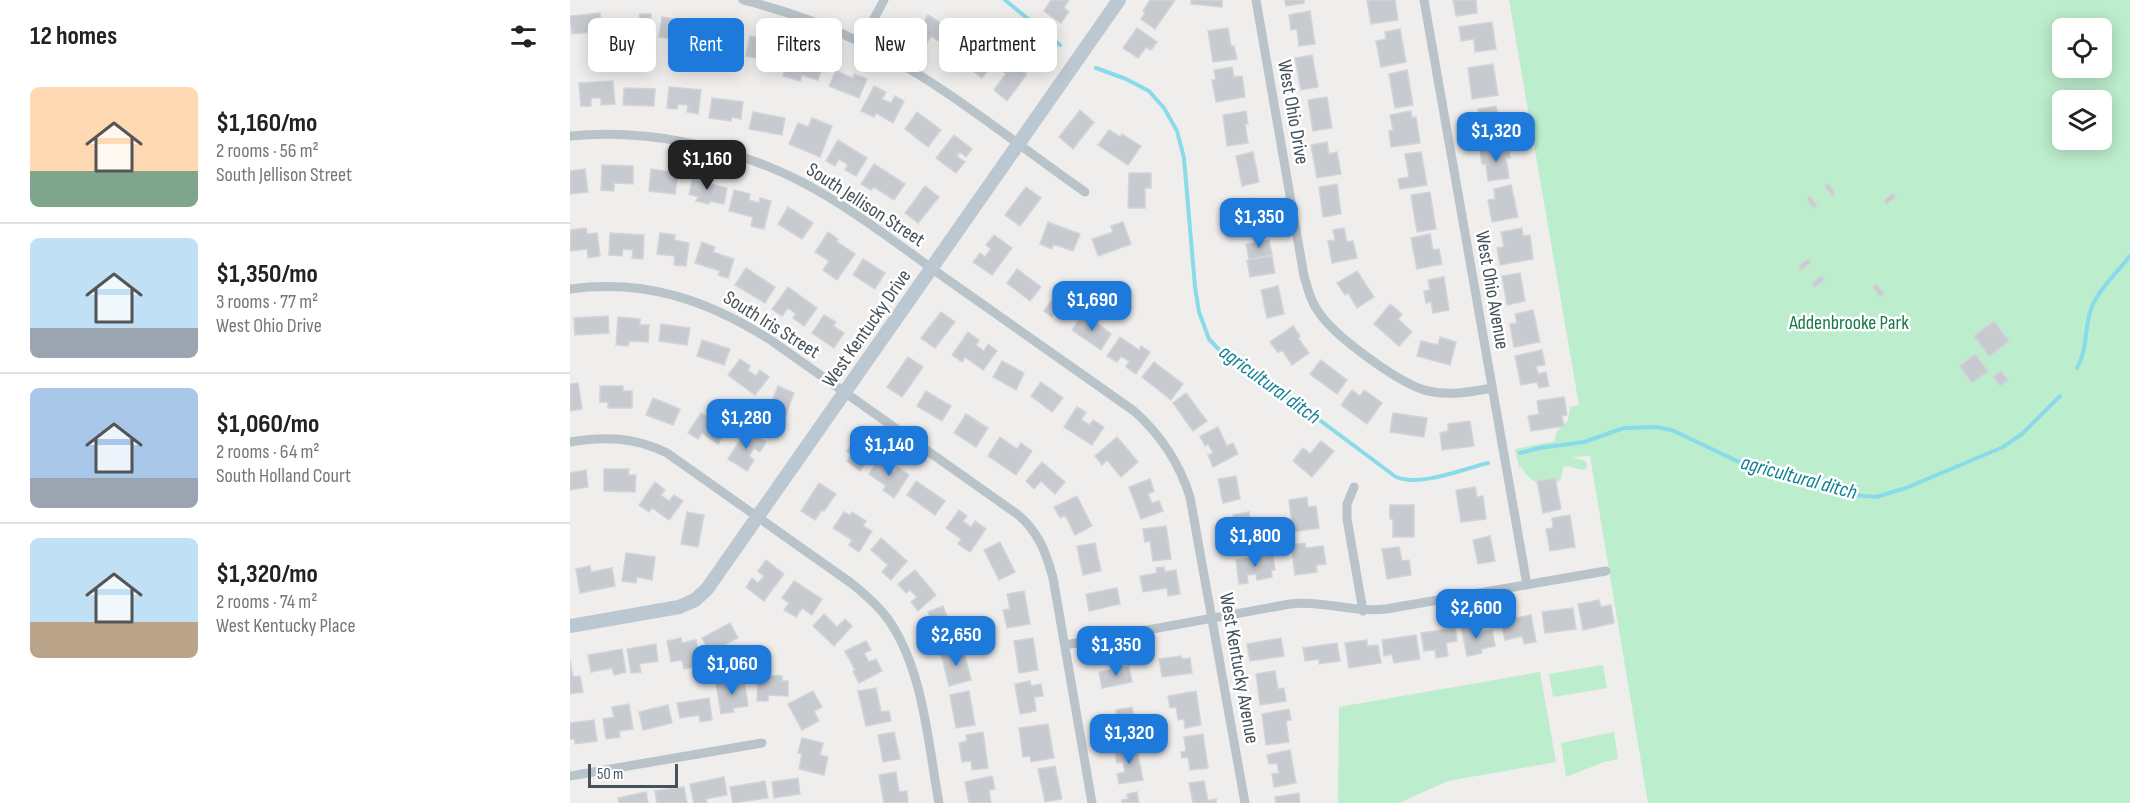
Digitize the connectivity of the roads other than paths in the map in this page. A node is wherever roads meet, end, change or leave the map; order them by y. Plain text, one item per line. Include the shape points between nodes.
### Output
1 (743, 0) edge
2 (884, 0) edge
3 (1119, 0) edge
4 (1257, 0) edge
5 (1424, 0) edge
6 (874, 18) edge
7 (854, 40) edge
8 (912, 72) edge
9 (570, 136) edge
10 (1017, 145) junction
11 (1085, 192) dead end
12 (932, 268) junction
13 (570, 289) edge
14 (1492, 388) junction
15 (844, 392) junction
16 (570, 442) edge
17 (1354, 487) dead end
18 (757, 517) junction
19 (1606, 571) dead end
20 (1527, 585) junction
21 (1363, 611) junction
22 (1213, 619) junction
23 (570, 626) edge
24 (1065, 645) junction
25 (762, 743) dead end
26 (570, 776) edge
27 (939, 803) edge
28 (1092, 803) edge
29 (1245, 803) edge

1 - 7 street via 813,21
2 - 6 street
3 - 10 street, West Kentucky Drive
4 - 14 street, West Ohio Drive via 1304,276 1319,314 1388,372 1414,387 1453,394
5 - 14 street, West Ohio Avenue
8 - 10 street
9 - 12 street, South Jellison Street via 638,136 742,157 815,189
10 - 11 street
10 - 12 street, West Kentucky Drive
12 - 15 street, West Kentucky Drive
12 - 22 street, West Kentucky Avenue via 1134,411 1159,435 1179,467 1191,497
13 - 15 street, South Iris Street via 635,287 677,295 715,309 772,341
14 - 20 street, West Ohio Avenue
15 - 18 street, West Kentucky Drive
15 - 24 street, South Iris Street via 1029,524 1049,561
16 - 18 street via 614,438 647,444 679,461
17 - 21 street via 1347,504 1347,519
18 - 23 street, West Kentucky Drive via 707,589 692,602
18 - 27 street via 863,592 895,629 916,678
19 - 20 street
20 - 21 street
21 - 22 street via 1307,602
22 - 24 street
22 - 29 street, West Kentucky Avenue
24 - 28 street, South Iris Street
25 - 26 street

